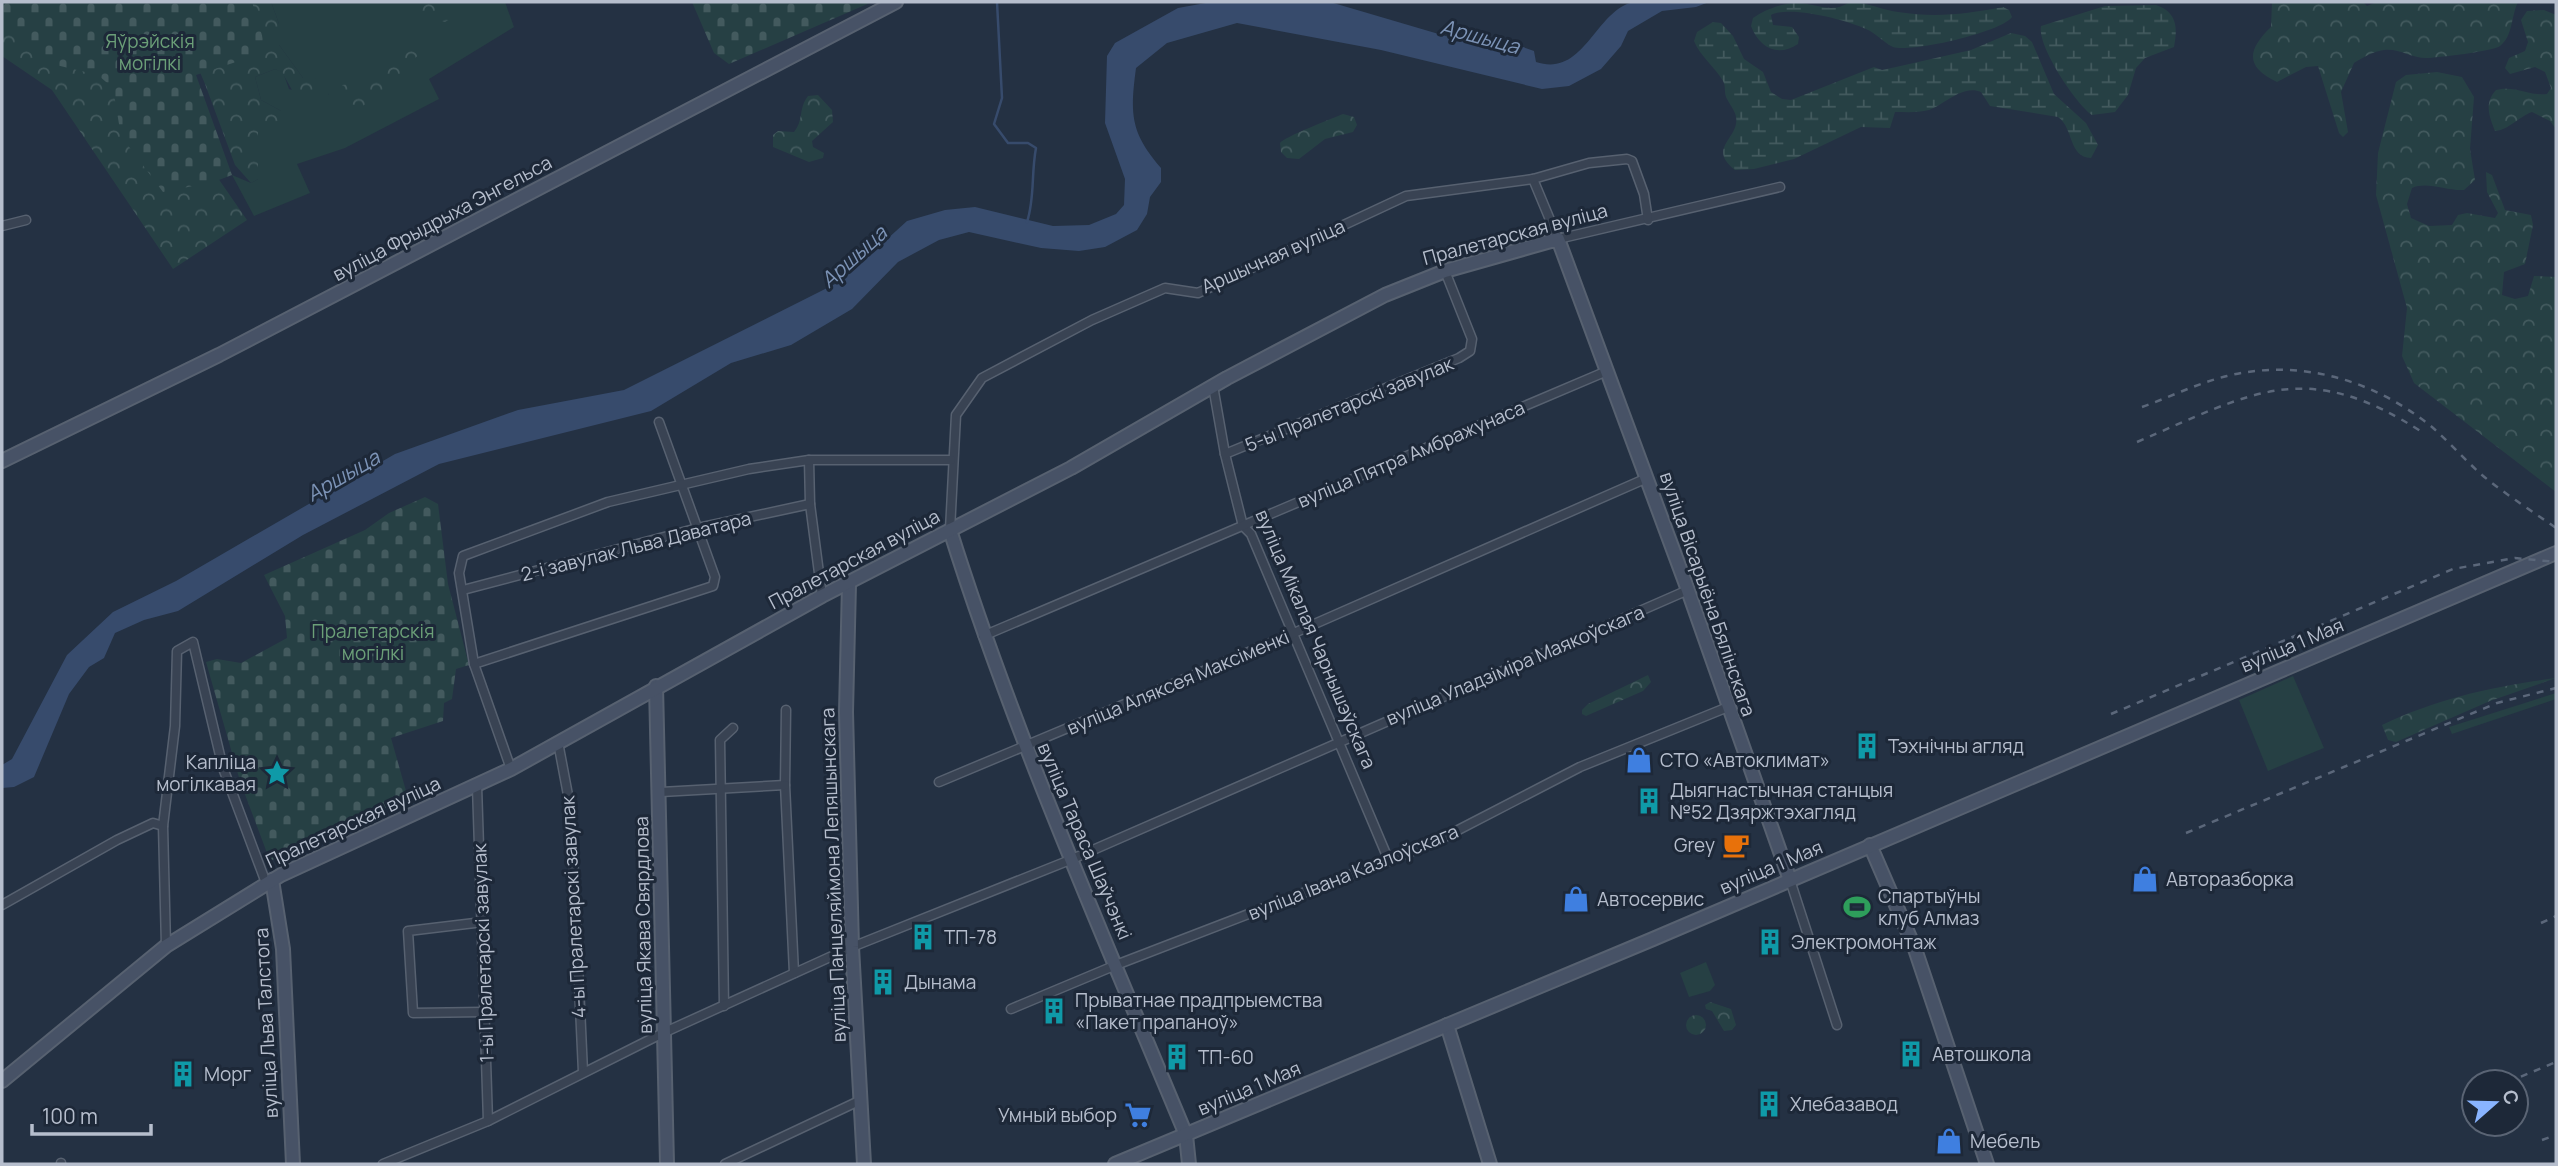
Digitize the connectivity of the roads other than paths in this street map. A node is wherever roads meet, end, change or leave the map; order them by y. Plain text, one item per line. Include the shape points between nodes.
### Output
1 (896, 2) edge
2 (1532, 179) junction
3 (1780, 187) dead end
4 (26, 220) dead end
5 (1648, 220) junction
6 (2, 226) edge
7 (1558, 239) junction
8 (1445, 271) junction
9 (1607, 371) junction
10 (1213, 386) junction
11 (659, 422) dead end
12 (1225, 454) junction
13 (808, 460) junction
14 (951, 460) junction
15 (2, 461) edge
16 (1647, 478) junction
17 (682, 484) junction
18 (810, 504) junction
19 (1243, 526) junction
20 (698, 528) junction
21 (950, 530) junction
22 (2556, 553) edge
23 (849, 584) junction
24 (463, 590) junction
25 (1688, 590) junction
26 (822, 596) junction
27 (1294, 633) junction
28 (983, 636) junction
29 (474, 664) junction
30 (656, 686) junction
31 (1728, 707) junction
32 (786, 709) dead end
33 (733, 728) dead end
34 (1340, 740) junction
35 (558, 741) junction
36 (1024, 748) junction
37 (511, 769) junction
38 (939, 782) dead end
39 (785, 785) junction
40 (477, 786) junction
41 (720, 788) junction
42 (661, 792) junction
43 (163, 826) junction
44 (1870, 845) junction
45 (1070, 860) junction
46 (1389, 861) junction
47 (1790, 880) junction
48 (269, 881) junction
49 (2, 905) edge
50 (483, 922) junction
51 (166, 946) junction
52 (852, 947) junction
53 (1116, 965) junction
54 (794, 973) junction
55 (724, 1006) junction
56 (1011, 1009) dead end
57 (483, 1012) junction
58 (1447, 1025) junction
59 (1837, 1025) dead end
60 (663, 1033) junction
61 (583, 1072) junction
62 (2, 1078) edge
63 (861, 1100) junction
64 (488, 1121) junction
65 (1186, 1135) junction
66 (293, 1164) edge
67 (383, 1164) edge
68 (667, 1164) edge
69 (725, 1164) edge
70 (864, 1164) edge
71 (1115, 1164) edge
72 (1189, 1164) edge
73 (1490, 1164) edge
74 (1987, 1164) edge

1 - 15 street, вуліца Фрыдрыха Энгельса via 230,350
2 - 5 street, Аршычная вуліца via 1589,163 1632,160
2 - 7 street, вуліца Вісарыёна Бялінскага
2 - 14 street, Аршычная вуліца via 1406,196 1198,293 1165,288 1092,320 982,378 956,415
3 - 5 street, Пралетарская вуліца
4 - 6 street
5 - 7 street, Пралетарская вуліца
7 - 8 street, Пралетарская вуліца
7 - 9 street, вуліца Вісарыёна Бялінскага
8 - 10 street, Пралетарская вуліца via 1385,295
8 - 12 street, 5-ы Пралетарскі завулак via 1472,340 1470,351
9 - 16 street, вуліца Вісарыёна Бялінскага
9 - 19 street, вуліца Пятра Амбражунаса
10 - 12 street, вуліца Мікалая Чарнышэўскага
10 - 21 street, Пралетарская вуліца via 1071,468
11 - 17 street
12 - 19 street, вуліца Мікалая Чарнышэўскага
13 - 14 street
13 - 17 street
13 - 18 street
14 - 21 street, Аршычная вуліца
16 - 25 street, вуліца Вісарыёна Бялінскага
16 - 27 street, вуліца Аляксея Максіменкі
17 - 20 street
17 - 24 street via 608,502 463,556 459,573
18 - 20 street, 2-і завулак Льва Даватара
18 - 26 street
19 - 27 street, вуліца Мікалая Чарнышэўскага via 1251,534
19 - 28 street, вуліца Пятра Амбражунаса
20 - 24 street, 2-і завулак Льва Даватара
20 - 29 street via 715,577 713,586
21 - 23 street, Пралетарская вуліца
21 - 28 street, вуліца Тараса Шаўчэнкі
22 - 44 street, вуліца 1 Мая
23 - 26 street, Пралетарская вуліца
23 - 52 street, вуліца Панцеляймона Лепяшынскага via 846,712
24 - 29 street
25 - 31 street, вуліца Вісарыёна Бялінскага
25 - 34 street, вуліца Уладзіміра Маякоўскага
26 - 30 street, Пралетарская вуліца
27 - 34 street, вуліца Мікалая Чарнышэўскага
27 - 36 street, вуліца Аляксея Максіменкі
28 - 36 street, вуліца Тараса Шаўчэнкі
29 - 37 street
30 - 35 street, Пралетарская вуліца
30 - 42 street, вуліца Якава Свярдлова
31 - 46 street, вуліца Івана Казлоўскага via 1580,767
31 - 47 street, вуліца Вісарыёна Бялінскага
32 - 39 street
33 - 41 street via 720,740
34 - 45 street, вуліца Уладзіміра Маякоўскага
34 - 46 street, вуліца Мікалая Чарнышэўскага
35 - 37 street, Пралетарская вуліца
35 - 61 street, 4-ы Пралетарскі завулак via 571,811
36 - 38 street, вуліца Аляксея Максіменкі
36 - 45 street, вуліца Тараса Шаўчэнкі
37 - 40 street, Пралетарская вуліца
39 - 41 street
39 - 54 street
40 - 48 street, Пралетарская вуліца
40 - 50 street, 1-ы Пралетарскі завулак
41 - 42 street
41 - 55 street
42 - 60 street, вуліца Якава Свярдлова
43 - 48 street, вуліца Льва Талстога via 176,726 177,651 192,642 223,768
43 - 49 street via 153,824 117,840
43 - 51 street
44 - 47 street, вуліца 1 Мая
44 - 74 street via 1915,949
45 - 52 street, вуліца Уладзіміра Маякоўскага
45 - 53 street, вуліца Тараса Шаўчэнкі
46 - 53 street, вуліца Івана Казлоўскага
47 - 58 street, вуліца 1 Мая
47 - 59 street, вуліца Вісарыёна Бялінскага
48 - 51 street, Пралетарская вуліца
48 - 66 street, вуліца Льва Талстога via 279,906 283,949
50 - 57 street, 1-ы Пралетарскі завулак
50 - 57 street via 408,931 413,1013
51 - 62 street, Пралетарская вуліца
52 - 54 street, вуліца Уладзіміра Маякоўскага
52 - 63 street, вуліца Панцеляймона Лепяшынскага
53 - 56 street, вуліца Івана Казлоўскага
53 - 65 street, вуліца Тараса Шаўчэнкі
54 - 55 street, вуліца Уладзіміра Маякоўскага
55 - 60 street, вуліца Уладзіміра Маякоўскага
57 - 64 street, 1-ы Пралетарскі завулак
58 - 65 street, вуліца 1 Мая
58 - 73 street
60 - 61 street, вуліца Уладзіміра Маякоўскага
60 - 68 street, вуліца Якава Свярдлова
61 - 64 street, вуліца Уладзіміра Маякоўскага
63 - 69 street
63 - 70 street, вуліца Панцеляймона Лепяшынскага
64 - 67 street, вуліца Уладзіміра Маякоўскага
65 - 71 street, вуліца 1 Мая
65 - 72 street, вуліца Тараса Шаўчэнкі

